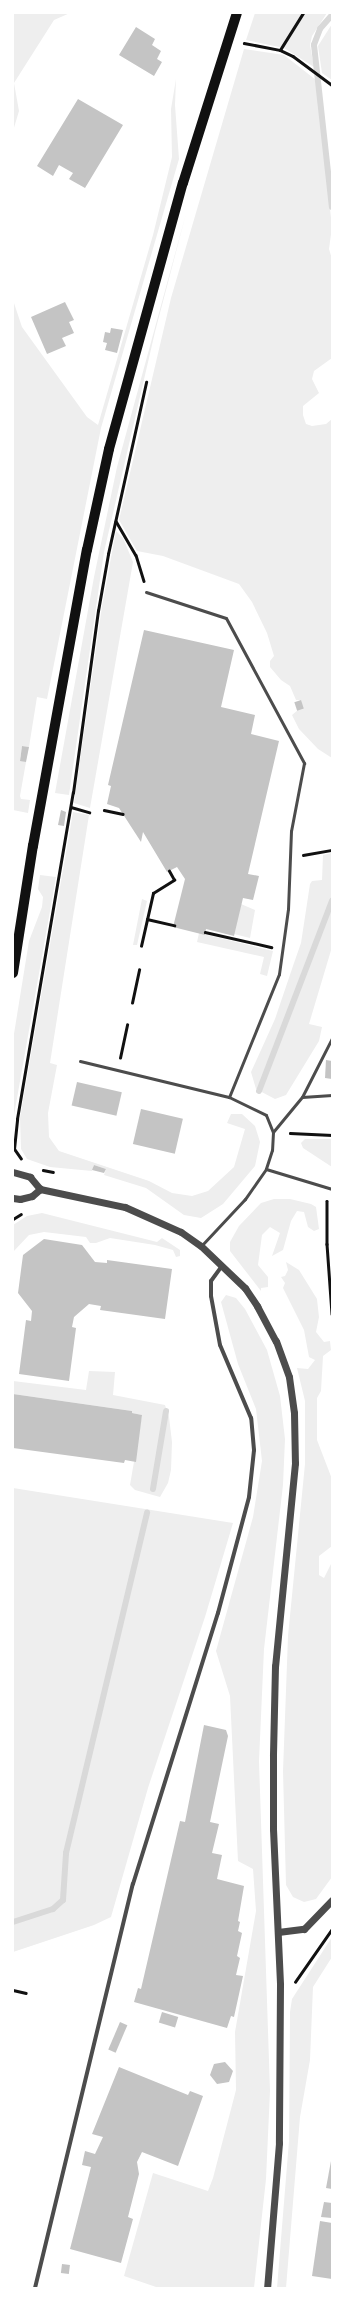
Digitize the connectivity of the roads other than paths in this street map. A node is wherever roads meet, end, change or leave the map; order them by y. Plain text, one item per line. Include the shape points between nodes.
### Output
1 (237, 13) edge
2 (146, 592) road end
3 (13, 973) edge
4 (332, 1038) edge
5 (80, 1062) dead end
6 (332, 1095) edge
7 (229, 1097) junction
8 (302, 1097) junction
9 (273, 1132) junction
10 (266, 1169) junction
11 (13, 1172) edge
12 (330, 1188) edge
13 (40, 1189) junction
14 (13, 1198) edge
15 (201, 1246) junction
16 (222, 1266) junction
17 (332, 1900) edge
18 (278, 1932) junction
19 (35, 2288) edge
20 (267, 2288) edge

1 - 3 main road via 183,183 109,449 87,550 33,846
2 - 7 lane via 226,618 304,763 291,831 288,909 279,974
4 - 8 lane
5 - 7 lane
6 - 8 lane
7 - 9 lane via 262,1112
8 - 9 lane
9 - 10 lane via 272,1150
10 - 12 lane
10 - 15 lane via 245,1199
11 - 13 street via 30,1177
13 - 14 street via 32,1196
13 - 15 street via 125,1207 181,1232
15 - 16 street
16 - 18 street via 245,1288 266,1320 284,1361 294,1413 295,1463 275,1666 273,1829
16 - 19 street via 211,1281 211,1296 220,1345 251,1418 254,1462 249,1497 218,1614 133,1884
17 - 18 street via 304,1929
18 - 20 street via 279,2143

